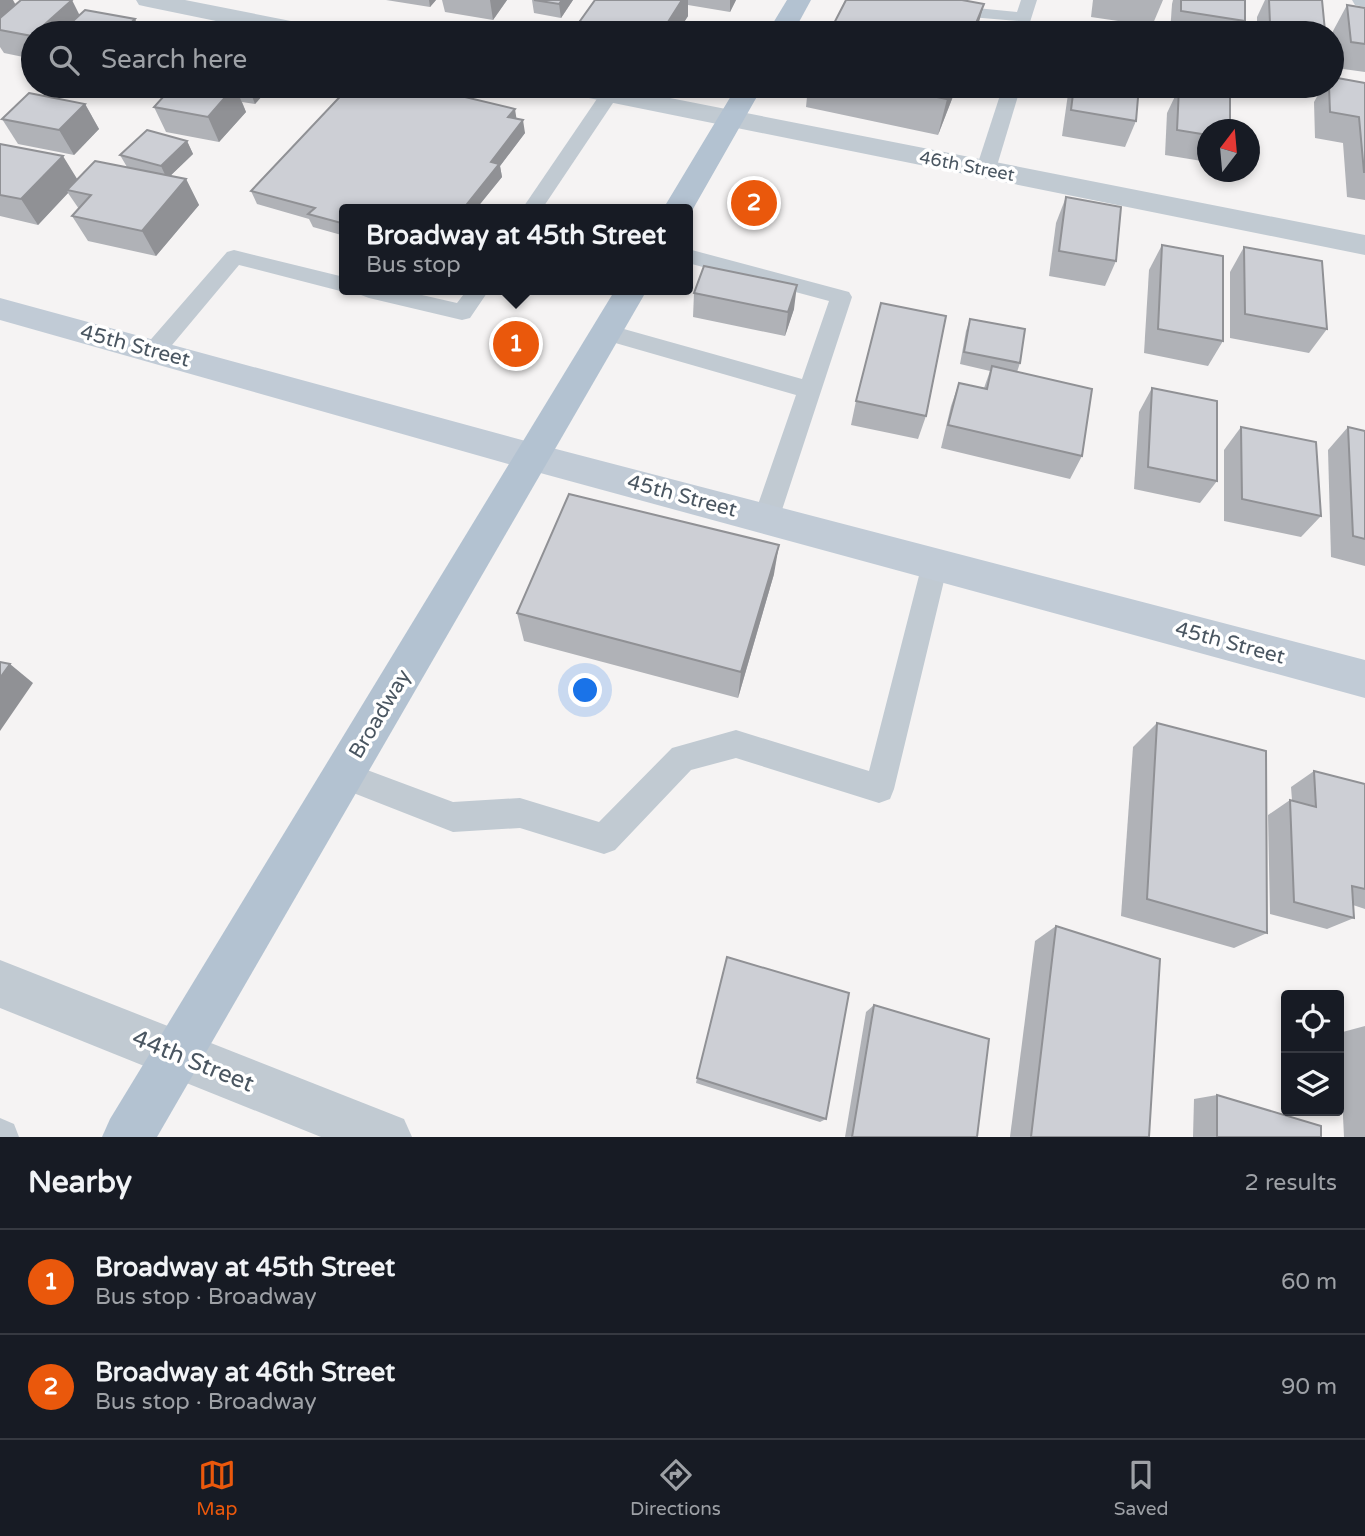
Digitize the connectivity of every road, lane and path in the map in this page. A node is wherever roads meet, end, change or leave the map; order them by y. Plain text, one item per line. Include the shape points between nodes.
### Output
1 (148, 0) edge
2 (799, 0) edge
3 (1029, 0) edge
4 (963, 5) edge
5 (930, 11) edge
6 (252, 21) edge
7 (787, 21) edge
8 (607, 98) edge
9 (629, 98) edge
10 (743, 98) edge
11 (1008, 98) edge
12 (730, 119) junction
13 (986, 169) junction
14 (535, 204) edge
15 (681, 204) edge
16 (1365, 245) edge
17 (693, 257) edge
18 (339, 283) edge
19 (390, 295) edge
20 (475, 295) edge
21 (628, 295) edge
22 (0, 309) edge
23 (607, 332) junction
24 (155, 351) junction
25 (810, 390) junction
26 (533, 457) junction
27 (766, 519) junction
28 (935, 564) junction
29 (1365, 679) edge
30 (343, 775) junction
31 (520, 813) joint
32 (0, 984) edge
33 (176, 1055) junction
34 (128, 1137) edge
35 (386, 1137) edge

1 - 6 street
2 - 7 main road
3 - 4 lane via 1024,18
4 - 5 lane
8 - 14 lane
9 - 12 street, 46th Street
10 - 12 main road
11 - 13 lane
12 - 13 street, 46th Street
12 - 15 main road
13 - 16 street, 46th Street
17 - 25 lane via 841,298
18 - 24 lane via 234,257
19 - 20 lane via 463,312
21 - 23 main road, Broadway
22 - 24 street, 45th Street
23 - 25 lane
23 - 26 main road, Broadway
24 - 26 street, 45th Street
25 - 27 lane
26 - 27 street, 45th Street
26 - 30 main road, Broadway
27 - 28 street, 45th Street
28 - 29 street, 45th Street
28 - 31 lane via 879,789 736,744 682,758 604,839
30 - 31 lane via 453,817
30 - 33 main road, Broadway
32 - 33 street, 44th Street
33 - 34 main road, Broadway
33 - 35 street, 44th Street

